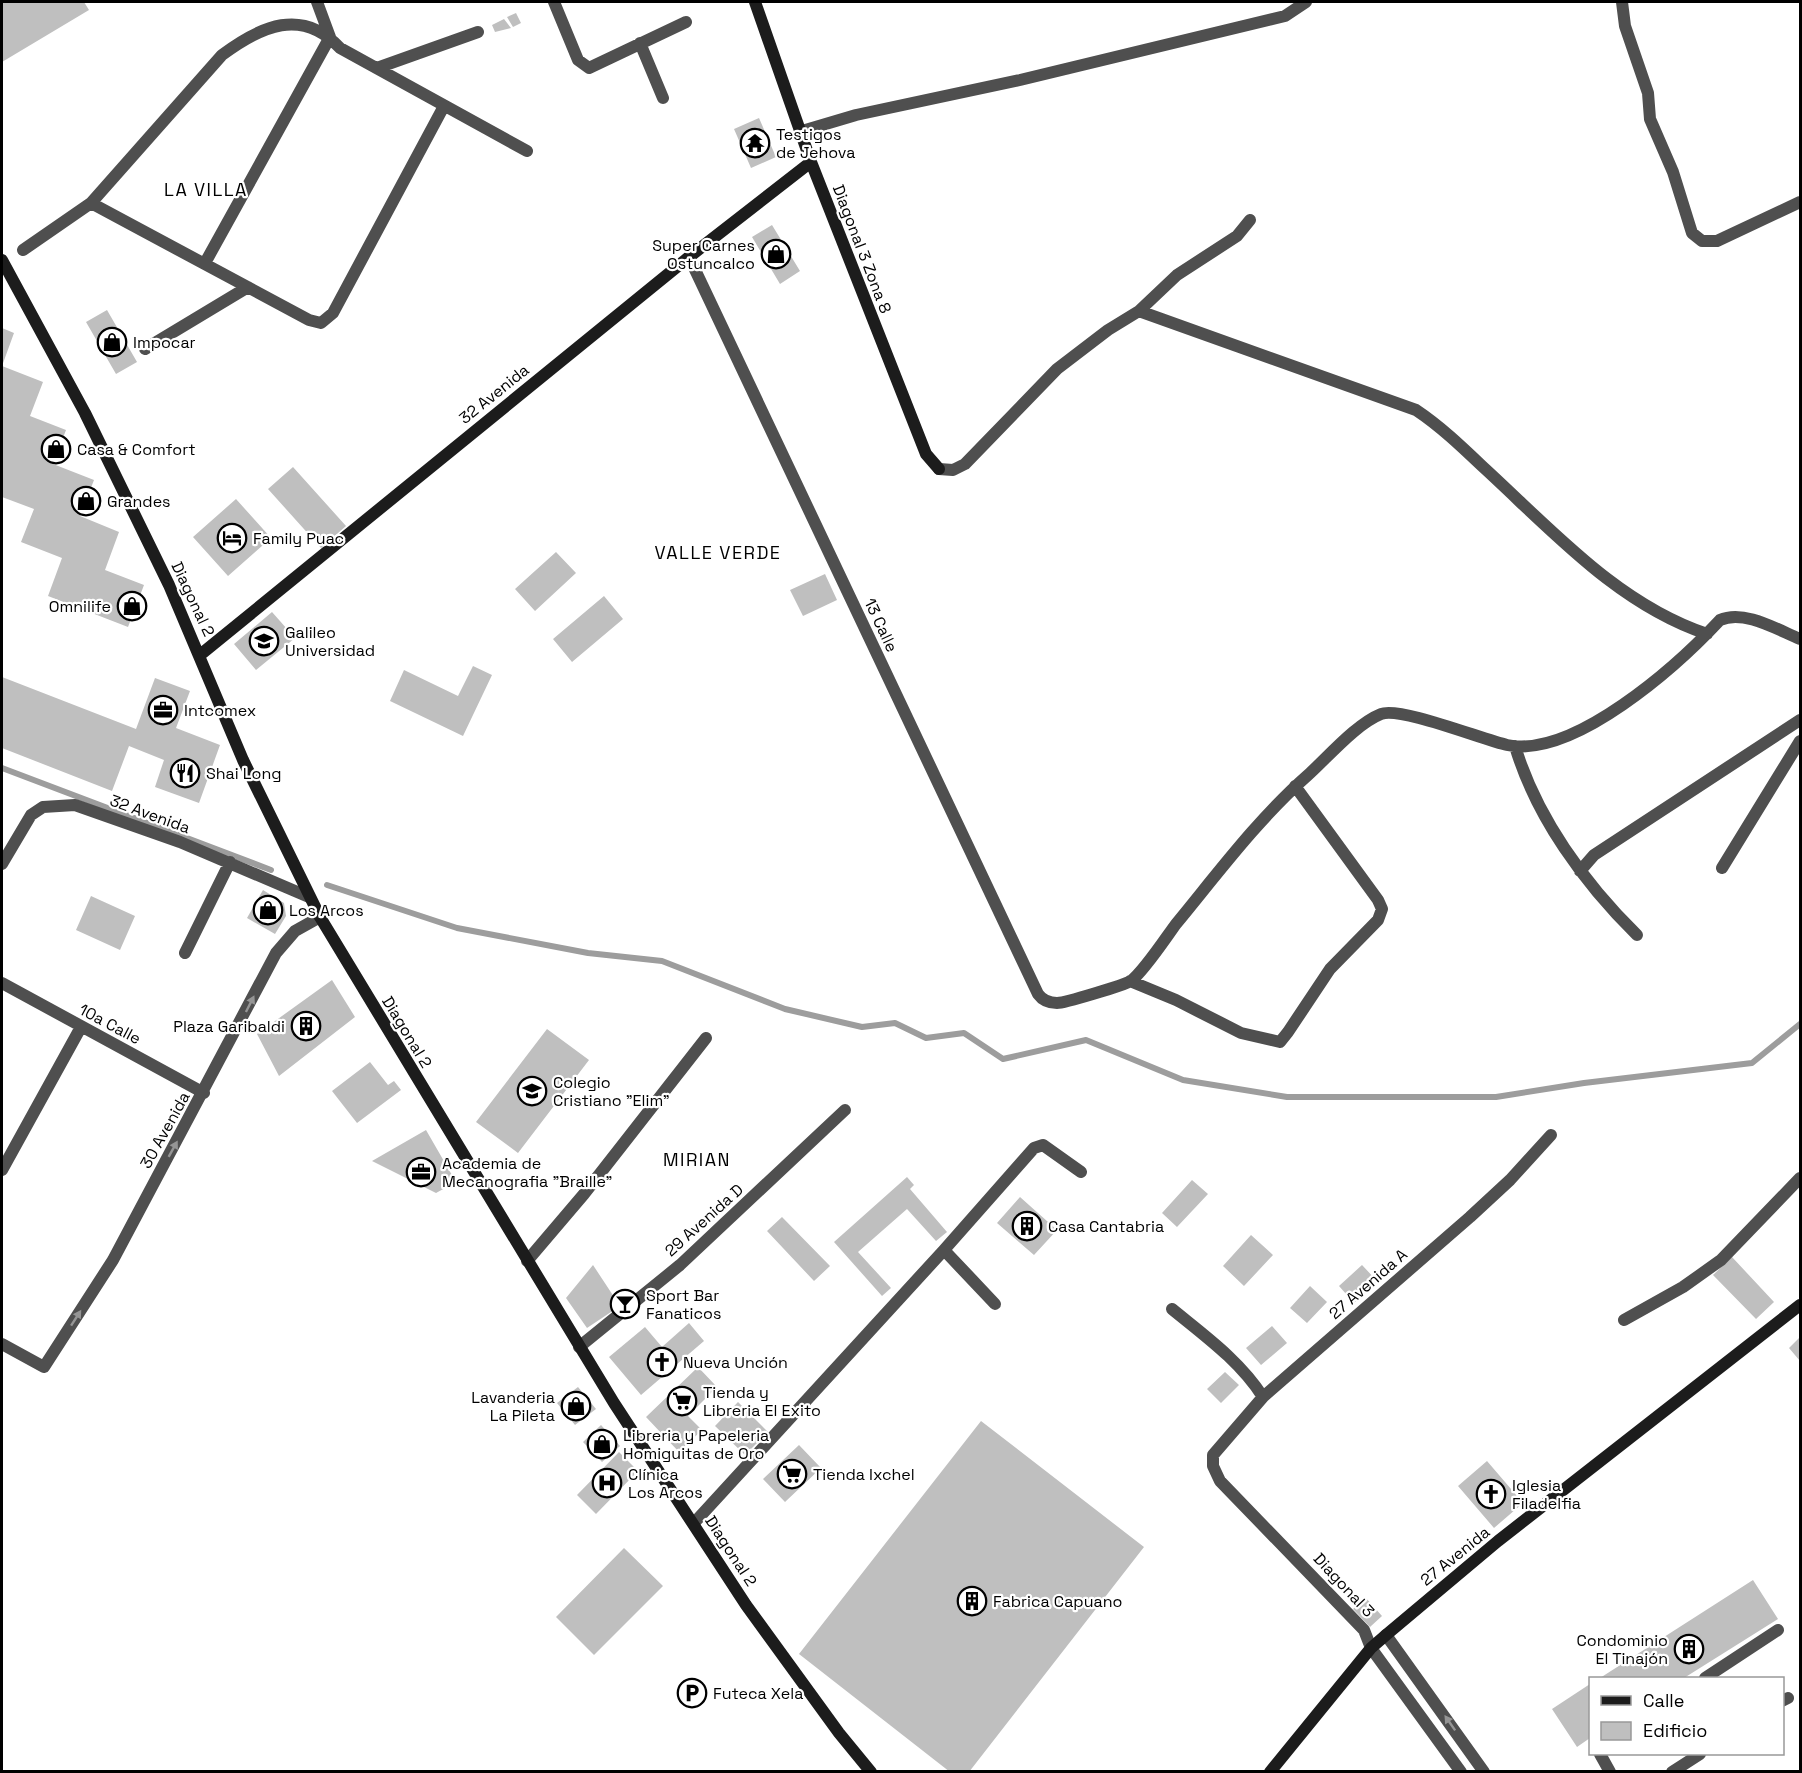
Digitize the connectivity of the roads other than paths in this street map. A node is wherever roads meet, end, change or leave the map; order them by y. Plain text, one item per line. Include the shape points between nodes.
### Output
1 (317, 2) edge
2 (554, 2) edge
3 (755, 2) edge
4 (1305, 2) edge
5 (1622, 2) edge
6 (686, 22) dead end
7 (478, 32) dead end
8 (330, 37) junction
9 (640, 44) junction
10 (377, 68) junction
11 (663, 98) dead end
12 (444, 106) junction
13 (802, 131) junction
14 (527, 151) dead end
15 (811, 162) junction
16 (1800, 202) edge
17 (91, 203) junction
18 (1250, 220) dead end
19 (23, 250) dead end
20 (689, 257) junction
21 (2, 260) edge
22 (205, 263) junction
23 (248, 287) junction
24 (1139, 311) junction
25 (145, 349) dead end
26 (1707, 634) junction
27 (1800, 639) edge
28 (200, 655) junction
29 (1800, 720) edge
30 (1800, 741) edge
31 (1515, 746) junction
32 (1295, 786) junction
33 (230, 862) junction
34 (2, 864) edge
35 (1722, 868) dead end
36 (1580, 871) junction
37 (309, 897) junction
38 (320, 917) junction
39 (1637, 935) dead end
40 (185, 953) dead end
41 (1130, 981) junction
42 (2, 983) edge
43 (81, 1027) junction
44 (706, 1038) dead end
45 (204, 1093) junction
46 (845, 1110) dead end
47 (1551, 1135) dead end
48 (2, 1170) edge
49 (1081, 1172) dead end
50 (1800, 1179) edge
51 (944, 1250) junction
52 (527, 1261) junction
53 (995, 1304) dead end
54 (1800, 1305) edge
55 (1172, 1309) dead end
56 (1624, 1320) dead end
57 (2, 1344) edge
58 (579, 1347) junction
59 (1263, 1398) junction
60 (1212, 1461) joint
61 (694, 1523) junction
62 (1778, 1630) dead end
63 (1386, 1635) junction
64 (1371, 1648) junction
65 (1706, 1677) edge
66 (1601, 1755) edge
67 (1698, 1755) edge
68 (871, 1772) edge
69 (1270, 1772) edge
70 (1461, 1772) edge
71 (1484, 1772) edge
72 (1610, 1772) edge
73 (1672, 1772) edge

1 - 8 street
2 - 9 street via 583,66 589,68
3 - 13 street, Diagonal 3 Zona 8
4 - 13 street via 1285,16 856,115
5 - 16 street via 1625,26 1647,93 1650,119 1673,172 1692,233 1702,241 1717,241
6 - 9 street
7 - 10 street
8 - 10 street via 340,48
8 - 17 street via 302,23 283,24 242,40 222,55
8 - 22 street
9 - 11 street
10 - 12 street
12 - 14 street
12 - 23 street via 330,317 315,322
13 - 15 street, Diagonal 3 Zona 8
15 - 20 street, 32 Avenida
15 - 24 street, Diagonal 3 Zona 8 via 926,454 939,469 953,470 964,464 1057,369
17 - 19 street
17 - 22 street
18 - 24 street via 1237,236 1177,275
20 - 28 street, 32 Avenida
20 - 41 street, 13 Calle via 1038,994 1049,1002 1062,1003
21 - 28 street, Diagonal 2 via 85,414
22 - 23 street
23 - 25 street
24 - 26 street via 1416,410 1446,432 1617,587 1651,610
26 - 27 street via 1730,615
26 - 31 street via 1630,700 1600,720 1553,739
28 - 37 street, Diagonal 2 via 243,760
29 - 36 street via 1594,855
30 - 35 street
31 - 32 street via 1434,722 1384,713
31 - 36 street via 1544,812
32 - 41 street via 1248,836
32 - 41 street via 1382,909 1378,920 1330,969 1280,1042 1241,1034
33 - 34 street, 32 Avenida via 101,813 59,804 43,807 31,815
33 - 37 street, 32 Avenida
33 - 40 street
36 - 39 street
37 - 38 street, Diagonal 2
45 -> 38 street, 30 Avenida via 276,953 295,931
38 - 52 street, Diagonal 2
42 - 43 street, 10a Calle
43 - 45 street, 10a Calle
43 - 48 street
44 - 52 street
57 -> 45 street, 30 Avenida via 44,1367 113,1260
46 - 58 street, 29 Avenida D via 680,1264
47 - 59 street, 27 Avenida A via 1470,1217
49 - 51 street via 1041,1145 1034,1148
50 - 56 street via 1721,1260
51 - 53 street
51 - 61 street
52 - 58 street, Diagonal 2
54 - 63 street, 27 Avenida via 1498,1541
55 - 59 street via 1245,1372
58 - 61 street, Diagonal 2
59 - 60 street, 27 Avenida A via 1215,1450
60 - 64 street, Diagonal 3 via 1220,1481 1353,1617
61 - 68 street, Diagonal 2 via 791,1668
62 - 65 street
63 - 64 street, 27 Avenida
71 -> 63 street
64 - 69 street, 27 Avenida
64 - 70 street, Diagonal 3
66 - 72 street
67 - 73 street

